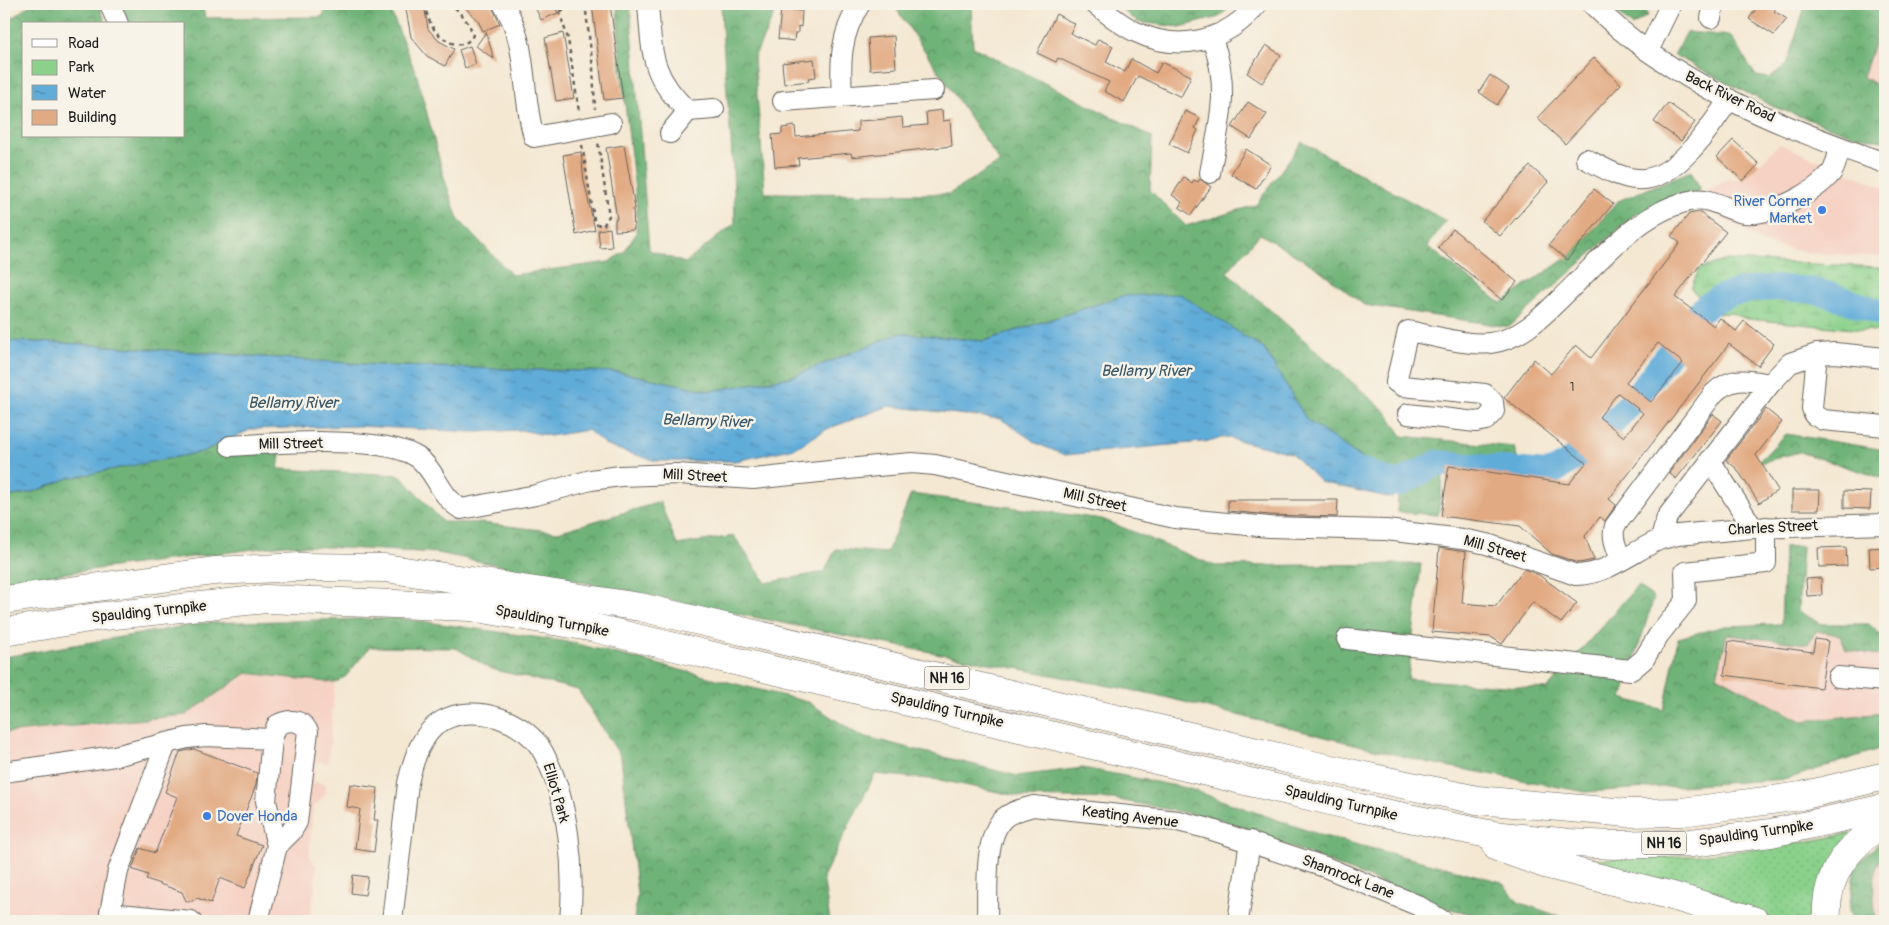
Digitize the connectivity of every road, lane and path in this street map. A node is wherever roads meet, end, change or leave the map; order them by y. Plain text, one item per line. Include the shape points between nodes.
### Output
1 (110, 4) edge
2 (425, 4) edge
3 (452, 4) edge
4 (503, 4) edge
5 (557, 4) edge
6 (648, 4) edge
7 (860, 4) edge
8 (1095, 4) edge
9 (1257, 4) edge
10 (1592, 4) edge
11 (1671, 4) edge
12 (585, 5) edge
13 (560, 11) junction
14 (117, 22) edge
15 (1212, 39) junction
16 (1648, 51) junction
17 (934, 90) dead end
18 (842, 96) junction
19 (1729, 99) junction
20 (783, 101) dead end
21 (714, 109) dead end
22 (688, 111) junction
23 (596, 125) junction
24 (670, 133) dead end
25 (1840, 147) junction
26 (1586, 159) dead end
27 (1885, 163) edge
28 (1210, 173) dead end
29 (1817, 354) junction
30 (1885, 358) edge
31 (1770, 384) junction
32 (1408, 414) dead end
33 (1885, 426) edge
34 (230, 446) dead end
35 (1710, 460) junction
36 (1885, 524) edge
37 (1759, 528) junction
38 (1661, 539) junction
39 (1621, 560) junction
40 (4, 600) edge
41 (4, 632) edge
42 (1347, 639) dead end
43 (1838, 677) dead end
44 (1885, 681) edge
45 (272, 739) junction
46 (166, 744) junction
47 (4, 772) edge
48 (1885, 776) edge
49 (1885, 808) edge
50 (1885, 821) edge
51 (1440, 825) junction
52 (1250, 841) junction
53 (277, 846) junction
54 (110, 917) edge
55 (191, 921) edge
56 (258, 921) edge
57 (392, 921) edge
58 (570, 921) edge
59 (987, 921) edge
60 (1238, 921) edge
61 (1443, 921) edge
62 (1755, 921) edge
63 (1827, 921) edge

1 - 14 street
2 - 3 path via 432,26 441,36 450,42 464,44 473,35 472,30
4 - 23 street via 518,34 534,138
5 - 13 path
6 - 22 street via 657,70
7 - 18 street via 848,28 840,60
8 - 15 street via 1120,23 1150,38 1178,42
9 - 15 street via 1239,22
10 - 16 street, Back River Road
11 - 16 street
12 - 13 path
12 - 23 path
13 - 23 path
15 - 28 street via 1220,60 1223,92
16 - 19 street, Back River Road via 1685,76
17 - 18 street
18 - 20 street
19 - 25 street, Back River Road
19 - 26 street via 1692,147 1662,174 1650,179 1637,179
21 - 22 street
22 - 24 street
23 - 23 path via 609,216 603,226 594,220 584,166
25 - 27 street, Back River Road
25 - 32 street via 1833,171 1810,193 1778,208 1746,213 1696,199 1655,216 1616,245 1530,326 1503,341 1477,344 1408,331 1396,382 1402,386 1485,394 1493,402 1494,411 1486,420 1476,422
29 - 30 street
29 - 31 street via 1790,363
29 - 33 street via 1814,415 1823,420
31 - 35 street
31 - 39 street via 1732,380 1714,393 1615,526 1614,542
34 - 39 street, Mill Street via 290,442 394,448 425,464 445,496 461,509 620,476 677,474 753,479 912,463 968,471 1176,518 1253,526 1386,530 1462,539 1487,544 1576,575 1594,574
35 - 37 street
35 - 38 street via 1667,516
36 - 37 street, Charles Street
37 - 38 street, Charles Street
37 - 42 street via 1766,564 1685,572 1686,602 1644,659 1631,670
38 - 39 street, Mill Street
40 - 48 highway, Spaulding Turnpike / NH 16 via 214,571 385,568 640,607 1308,764 1477,800 1628,813 1682,812 1801,796
41 - 51 highway, Spaulding Turnpike / NH 16 via 96,617 266,600 488,609 590,627
43 - 44 street
45 - 46 street via 206,736
45 - 53 street via 266,801
45 - 53 street via 277,725 285,721 297,721 308,731 297,822
46 - 47 street via 115,756
46 - 54 street via 118,871
49 - 51 highway, Spaulding Turnpike / NH 16 via 1771,833 1681,843 1570,843 1492,835
50 - 63 highway via 1853,846 1837,869 1828,896
51 - 62 highway via 1548,865 1669,895
52 - 59 street, Keating Avenue via 1178,821 1033,806 1002,820 992,838
52 - 60 street
52 - 61 street, Shamrock Lane via 1325,867 1417,905
53 - 56 street
54 - 55 street
57 - 58 street, Elliot Park via 412,764 428,734 441,722 459,714 480,714 507,721 534,740 544,753 559,793 569,846 572,882

